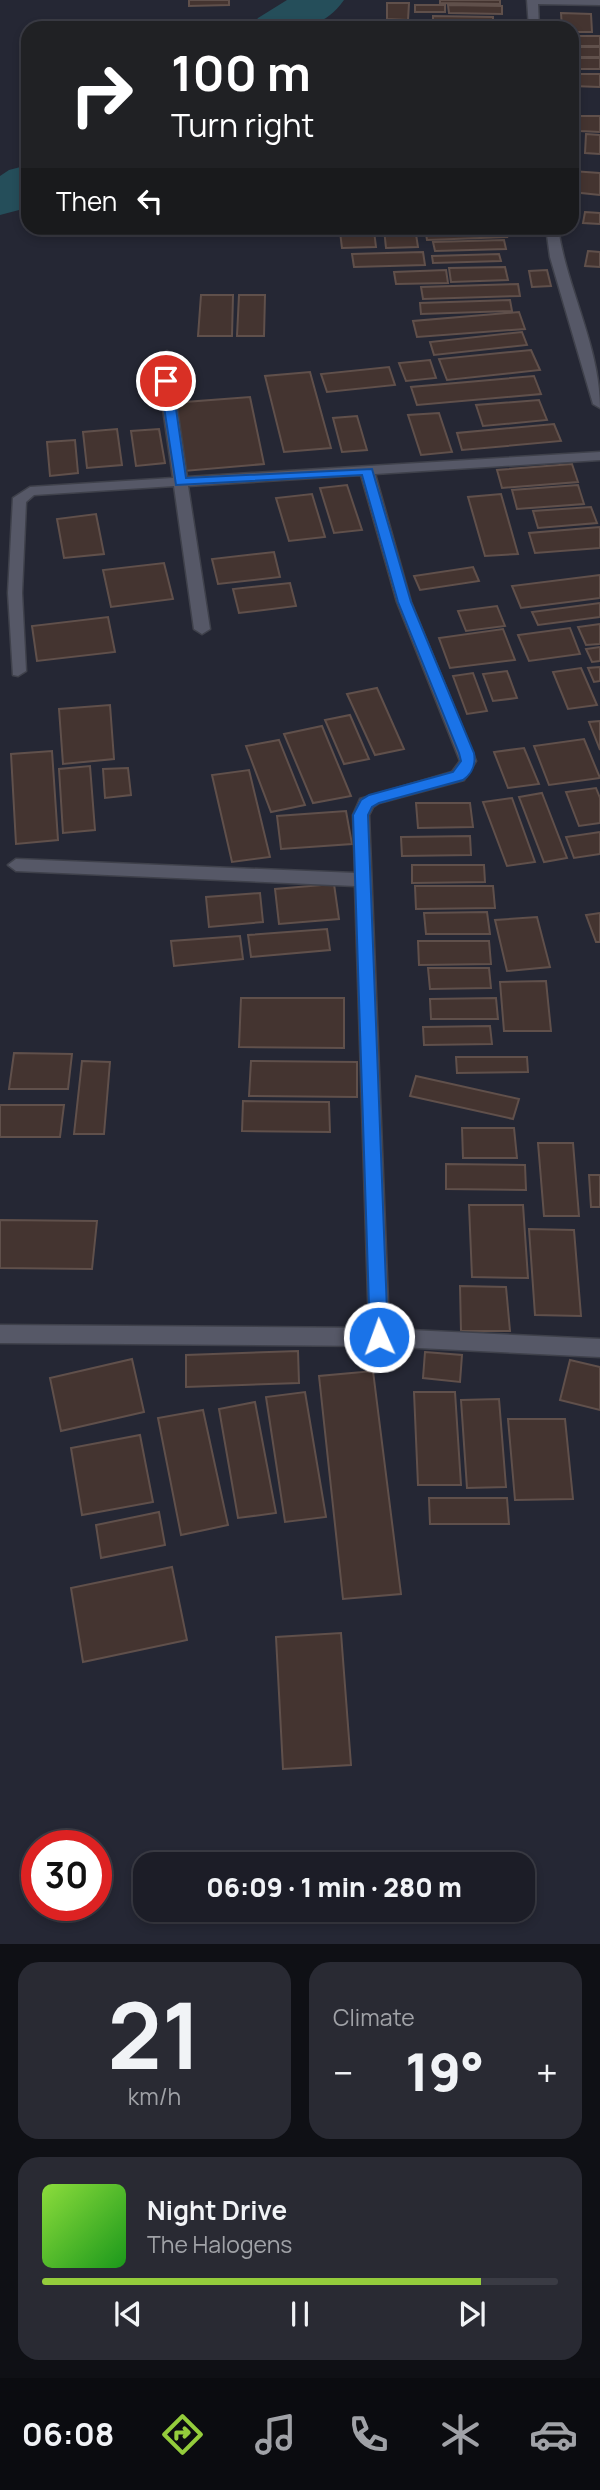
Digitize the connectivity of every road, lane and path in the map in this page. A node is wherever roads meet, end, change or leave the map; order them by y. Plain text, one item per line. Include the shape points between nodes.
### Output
1 (532, 1) edge
2 (600, 2) edge
3 (533, 21) edge
4 (553, 235) edge
5 (167, 355) dead end
6 (594, 370) edge
7 (600, 404) edge
8 (600, 456) edge
9 (368, 471) junction
10 (180, 482) junction
11 (202, 629) dead end
12 (18, 671) dead end
13 (16, 865) dead end
14 (365, 880) junction
15 (0, 1334) edge
16 (379, 1337) junction
17 (600, 1348) edge

1 - 2 street
1 - 3 street
4 - 6 street
5 - 10 street via 166,381
6 - 7 street
8 - 9 street
9 - 10 street
9 - 14 street via 404,602 468,761 458,776 366,803 361,815
10 - 11 street
10 - 12 street via 38,490 20,498 15,593
13 - 14 street
14 - 16 street
15 - 16 street
16 - 17 street

